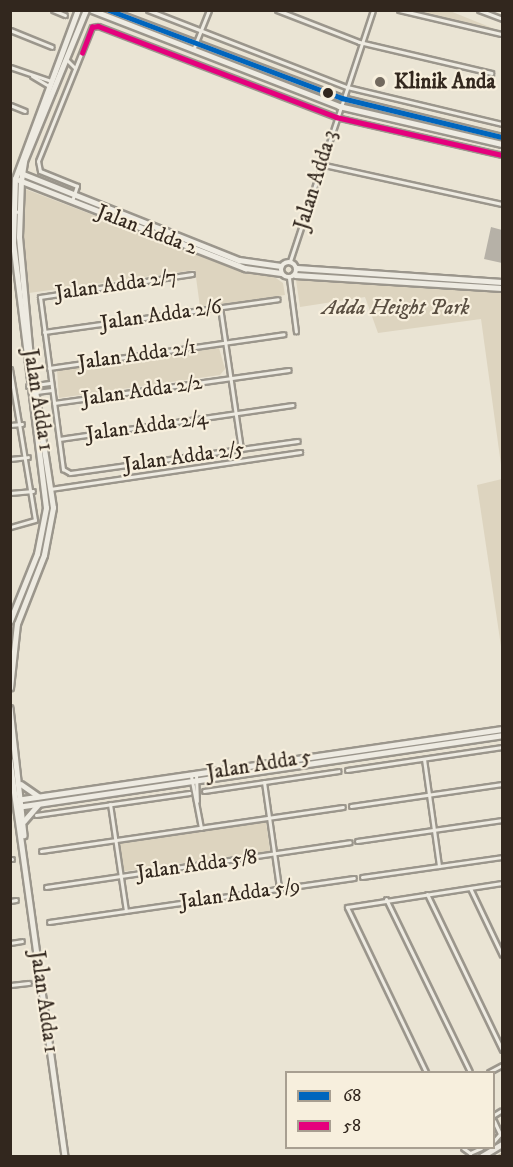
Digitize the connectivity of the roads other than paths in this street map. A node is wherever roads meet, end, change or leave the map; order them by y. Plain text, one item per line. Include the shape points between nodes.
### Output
1 (53, 10) edge
2 (78, 10) edge
3 (86, 10) edge
4 (92, 10) edge
5 (109, 10) edge
6 (148, 10) edge
7 (209, 10) edge
8 (278, 10) edge
9 (373, 10) edge
10 (399, 10) edge
11 (479, 10) edge
12 (65, 15) dead end
13 (502, 19) edge
14 (10, 30) edge
15 (200, 31) junction
16 (501, 34) dead end
17 (195, 43) junction
18 (363, 43) junction
19 (52, 47) dead end
20 (192, 50) junction
21 (66, 58) junction
22 (10, 67) edge
23 (75, 68) junction
24 (491, 73) dead end
25 (48, 83) junction
26 (54, 86) junction
27 (347, 87) junction
28 (342, 98) junction
29 (10, 105) edge
30 (339, 106) junction
31 (25, 111) dead end
32 (336, 117) junction
33 (502, 124) edge
34 (502, 137) edge
35 (502, 144) edge
36 (502, 155) edge
37 (320, 164) junction
38 (16, 171) junction
39 (22, 173) junction
40 (15, 179) junction
41 (21, 181) junction
42 (74, 194) junction
43 (72, 201) junction
44 (502, 204) edge
45 (12, 211) edge
46 (20, 212) junction
47 (225, 257) junction
48 (290, 261) junction
49 (281, 266) junction
50 (297, 268) junction
51 (281, 273) junction
52 (192, 274) dead end
53 (295, 275) junction
54 (289, 278) junction
55 (502, 282) edge
56 (502, 288) edge
57 (278, 298) dead end
58 (220, 307) junction
59 (44, 332) junction
60 (296, 332) dead end
61 (284, 334) dead end
62 (225, 342) junction
63 (49, 368) junction
64 (10, 369) edge
65 (289, 370) dead end
66 (230, 378) junction
67 (51, 383) junction
68 (35, 385) junction
69 (28, 386) junction
70 (52, 390) junction
71 (13, 391) edge
72 (36, 392) junction
73 (30, 393) junction
74 (54, 403) junction
75 (293, 405) dead end
76 (236, 413) junction
77 (22, 424) junction
78 (10, 425) edge
79 (58, 439) junction
80 (297, 441) dead end
81 (241, 449) junction
82 (300, 452) dead end
83 (28, 457) junction
84 (10, 459) edge
85 (52, 489) junction
86 (45, 490) junction
87 (33, 491) junction
88 (10, 493) edge
89 (10, 527) edge
90 (10, 621) edge
91 (11, 674) edge
92 (10, 688) edge
93 (10, 708) edge
94 (502, 729) edge
95 (502, 735) edge
96 (502, 747) edge
97 (367, 752) junction
98 (424, 759) junction
99 (10, 760) edge
100 (347, 770) dead end
101 (339, 771) dead end
102 (194, 778) junction
103 (264, 782) junction
104 (21, 784) junction
105 (502, 784) edge
106 (204, 791) dead end
107 (189, 793) dead end
108 (429, 795) junction
109 (41, 796) junction
110 (16, 800) junction
111 (23, 800) junction
112 (40, 804) junction
113 (110, 804) junction
114 (23, 806) junction
115 (351, 806) dead end
116 (17, 807) junction
117 (343, 807) dead end
118 (36, 815) dead end
119 (269, 818) junction
120 (502, 820) edge
121 (24, 821) junction
122 (201, 828) junction
123 (434, 830) junction
124 (116, 840) junction
125 (357, 841) dead end
126 (350, 842) dead end
127 (24, 847) junction
128 (40, 851) dead end
129 (274, 853) junction
130 (502, 856) edge
131 (439, 866) junction
132 (121, 876) junction
133 (362, 877) dead end
134 (354, 878) dead end
135 (502, 883) edge
136 (46, 887) dead end
137 (279, 888) junction
138 (470, 888) junction
139 (427, 894) junction
140 (386, 899) junction
141 (16, 900) dead end
142 (10, 901) edge
143 (126, 911) junction
144 (49, 922) dead end
145 (22, 941) dead end
146 (10, 943) edge
147 (502, 955) edge
148 (28, 983) dead end
149 (10, 985) edge
150 (502, 1050) edge
151 (426, 1071) edge
152 (470, 1071) edge
153 (495, 1123) edge
154 (495, 1139) edge
155 (65, 1156) edge

1 - 12 street
2 - 25 street, Jalan Adda 1
3 - 21 street, Jalan Adda 1
4 - 20 street
5 - 17 street
6 - 15 street
7 - 15 street
8 - 18 street
9 - 18 street, Jalan Adda 3
10 - 16 street
11 - 13 street
14 - 19 street
15 - 17 street
15 - 27 street
17 - 20 street
17 - 28 street
18 - 24 street
18 - 27 street, Jalan Adda 3
20 - 30 street
21 - 23 street
21 - 26 street, Jalan Adda 1
22 - 25 street
23 - 32 street via 92,27 98,26
23 - 42 street via 37,167 77,186
25 - 26 street
25 - 38 street, Jalan Adda 1
26 - 39 street, Jalan Adda 1
27 - 28 street, Jalan Adda 3
27 - 33 street
28 - 30 street, Jalan Adda 3
28 - 34 street
29 - 31 street
30 - 32 street, Jalan Adda 3
30 - 35 street
32 - 36 street
32 - 37 street, Jalan Adda 3
37 - 44 street
37 - 48 street, Jalan Adda 3
38 - 39 street, Jalan Adda 2
38 - 40 street, Jalan Adda 1
39 - 41 street, Jalan Adda 1
39 - 42 street, Jalan Adda 2
40 - 41 street, Jalan Adda 2
40 - 45 street, Jalan Adda 1
41 - 43 street, Jalan Adda 2
41 - 46 street, Jalan Adda 1
42 - 43 street
42 - 47 street, Jalan Adda 2
43 - 47 street, Jalan Adda 2
45 - 46 street
45 - 69 street, Jalan Adda 1
46 - 68 street, Jalan Adda 1
47 - 49 street, Jalan Adda 2
47 - 51 street, Jalan Adda 2
48 - 49 street
48 - 50 street
49 - 51 street
50 - 53 street
50 - 55 street
51 - 54 street, Jalan Adda 2
52 - 59 street, Jalan Adda 2/7 via 40,297
53 - 54 street
53 - 56 street
54 - 60 street
57 - 58 street, Jalan Adda 2/6
58 - 59 street, Jalan Adda 2/6
58 - 62 street
59 - 63 street
61 - 62 street, Jalan Adda 2/1
62 - 63 street, Jalan Adda 2/1
62 - 66 street
63 - 67 street
64 - 71 street
65 - 66 street, Jalan Adda 2/2
66 - 74 street, Jalan Adda 2/2
66 - 76 street
67 - 68 street
67 - 70 street
68 - 69 street
68 - 72 street, Jalan Adda 1
69 - 73 street, Jalan Adda 1
70 - 72 street
70 - 74 street
71 - 77 street
72 - 73 street
72 - 85 street, Jalan Adda 1
73 - 86 street, Jalan Adda 1
74 - 79 street
75 - 76 street, Jalan Adda 2/4
76 - 79 street, Jalan Adda 2/4
76 - 81 street
77 - 78 street
77 - 83 street
79 - 81 street, Jalan Adda 2/5 via 63,469 70,473
80 - 81 street, Jalan Adda 2/5
82 - 85 street
83 - 84 street
83 - 87 street
85 - 86 street
85 - 91 street, Jalan Adda 1 via 49,538 17,624
86 - 90 street, Jalan Adda 1 via 42,535
87 - 88 street
87 - 89 street via 34,522
91 - 92 street, Jalan Adda 1
93 - 104 street, Jalan Adda 1
94 - 97 street, Jalan Adda 5
95 - 97 street, Jalan Adda 5
96 - 98 street
97 - 102 street, Jalan Adda 5
98 - 100 street
98 - 108 street
99 - 110 street, Jalan Adda 1
101 - 103 street
102 - 109 street, Jalan Adda 5
102 - 112 street, Jalan Adda 5
102 - 122 street
103 - 106 street
103 - 119 street
104 - 109 street
104 - 111 street, Jalan Adda 1
105 - 108 street
107 - 113 street
108 - 115 street
108 - 123 street
109 - 111 street, Jalan Adda 5
110 - 111 street, Jalan Adda 5
110 - 116 street, Jalan Adda 1
111 - 114 street, Jalan Adda 1
112 - 114 street, Jalan Adda 5
112 - 121 street
113 - 118 street
113 - 124 street
114 - 116 street, Jalan Adda 5
114 - 121 street, Jalan Adda 1
116 - 127 street, Jalan Adda 1
117 - 119 street
119 - 122 street
119 - 129 street
120 - 123 street
121 - 127 street, Jalan Adda 1
122 - 124 street
123 - 125 street
123 - 131 street
124 - 128 street
124 - 132 street
126 - 129 street, Jalan Adda 5/8
127 - 155 street, Jalan Adda 1
129 - 132 street, Jalan Adda 5/8
129 - 137 street
130 - 131 street
131 - 133 street
132 - 136 street, Jalan Adda 5/8
132 - 143 street
134 - 137 street, Jalan Adda 5/9
135 - 138 street
137 - 143 street, Jalan Adda 5/9
138 - 139 street
138 - 147 street
139 - 140 street
139 - 150 street
140 - 151 street via 350,904 347,911
140 - 152 street
141 - 142 street
143 - 144 street, Jalan Adda 5/8
145 - 146 street
148 - 149 street
153 - 154 street via 499,1132

